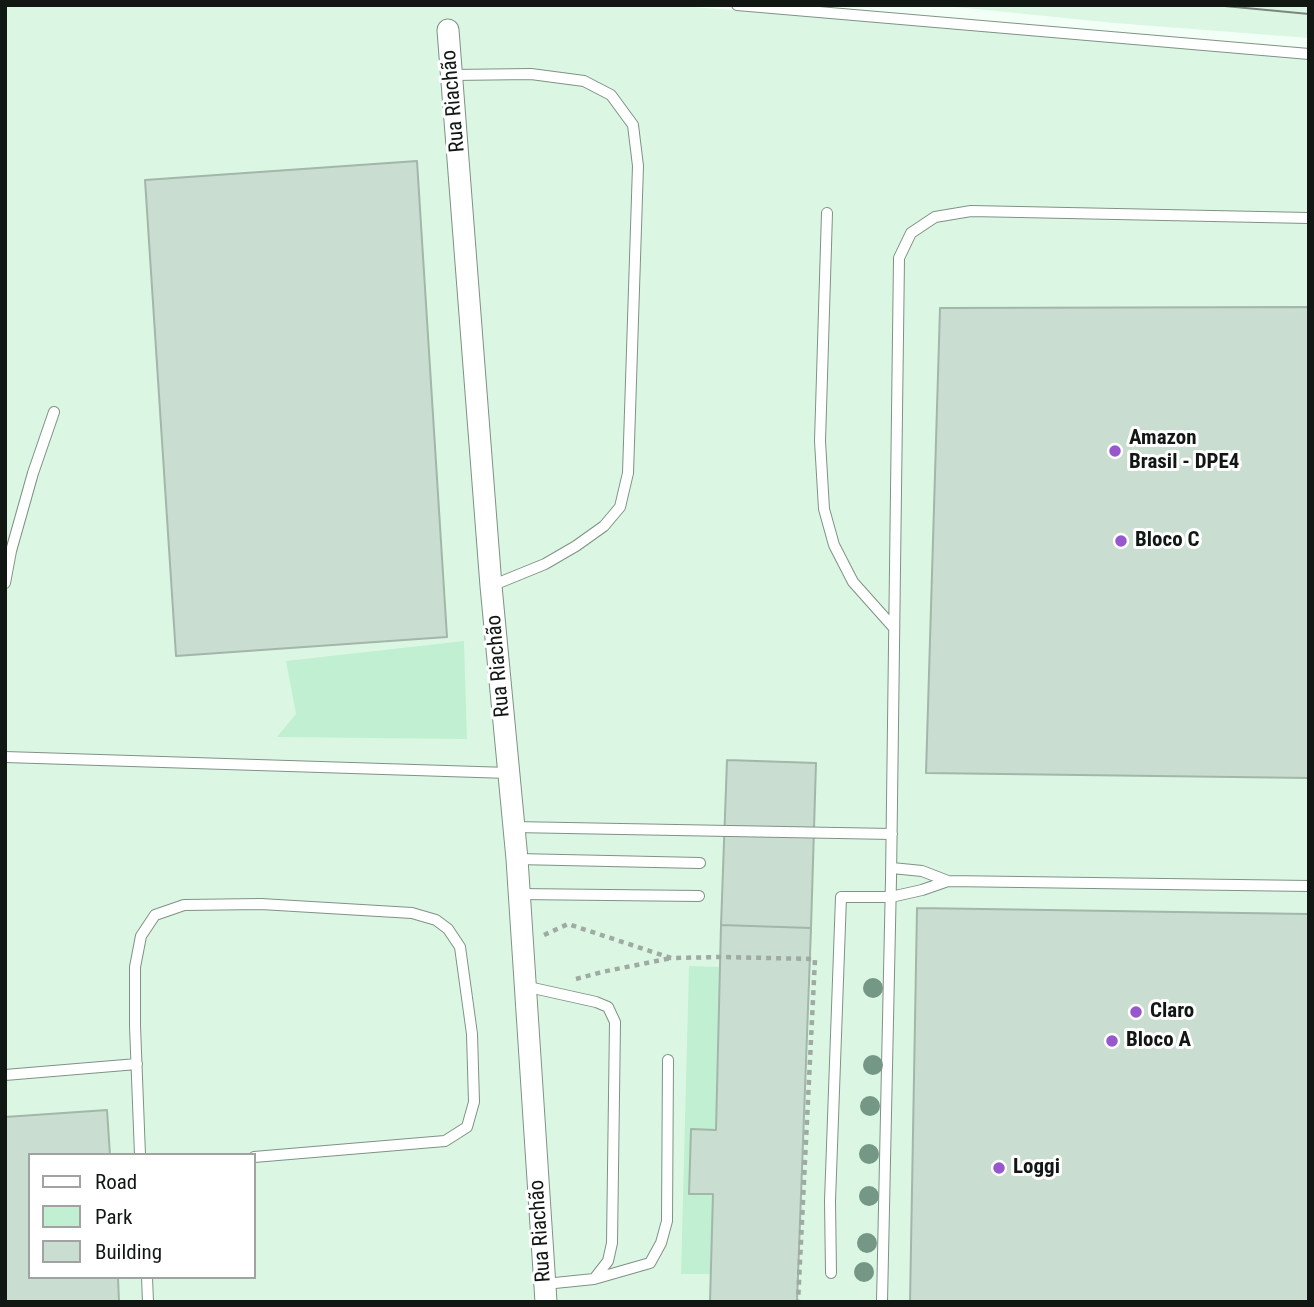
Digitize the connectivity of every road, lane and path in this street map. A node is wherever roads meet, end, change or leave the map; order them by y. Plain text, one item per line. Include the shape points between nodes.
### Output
1 (737, 5) edge
2 (448, 30) dead end
3 (1309, 54) edge
4 (452, 75) junction
5 (827, 213) dead end
6 (1309, 218) edge
7 (54, 412) dead end
8 (5, 583) edge
9 (491, 586) junction
10 (894, 628) junction
11 (5, 757) edge
12 (509, 773) junction
13 (513, 827) junction
14 (892, 834) junction
15 (517, 859) junction
16 (700, 863) dead end
17 (891, 868) junction
18 (948, 881) junction
19 (1309, 886) edge
20 (518, 894) junction
21 (699, 896) dead end
22 (891, 897) junction
23 (536, 941) dead end
24 (671, 958) junction
25 (570, 981) dead end
26 (524, 986) junction
27 (668, 1060) dead end
28 (137, 1064) junction
29 (5, 1075) edge
30 (140, 1153) edge
31 (256, 1157) edge
32 (831, 1273) dead end
33 (147, 1279) edge
34 (594, 1279) junction
35 (546, 1293) edge
36 (148, 1302) edge
37 (798, 1302) edge
38 (882, 1302) edge

1 - 3 lane
2 - 4 street, Rua Riachão
4 - 9 street, Rua Riachão
4 - 9 lane via 531,74 584,81 611,95 633,125 638,166 628,473 620,507 604,526 576,546
5 - 10 lane via 820,441 824,509 834,545 853,582
6 - 10 lane via 971,211 935,217 911,233 899,258
7 - 8 lane
9 - 12 street, Rua Riachão
10 - 14 lane
11 - 12 lane
12 - 13 street, Rua Riachão
13 - 14 lane
13 - 15 street, Rua Riachão
14 - 17 lane
15 - 16 lane
15 - 20 street, Rua Riachão
17 - 18 lane via 922,871
17 - 22 lane
18 - 19 lane
18 - 22 lane
20 - 21 lane
20 - 26 street, Rua Riachão
22 - 32 lane via 841,897
22 - 38 lane
23 - 24 path via 568,924
24 - 25 path
24 - 37 path via 816,960
26 - 34 lane via 596,1002 608,1007 615,1022 612,1243 608,1261
26 - 35 street, Rua Riachão
27 - 34 lane via 667,1221 661,1243 650,1263
28 - 29 lane
28 - 30 lane
28 - 31 lane via 135,967 141,936 155,915 184,905 261,904 412,913 436,919 460,947 472,1034 474,1102 467,1127 445,1141
33 - 36 lane
34 - 35 lane

